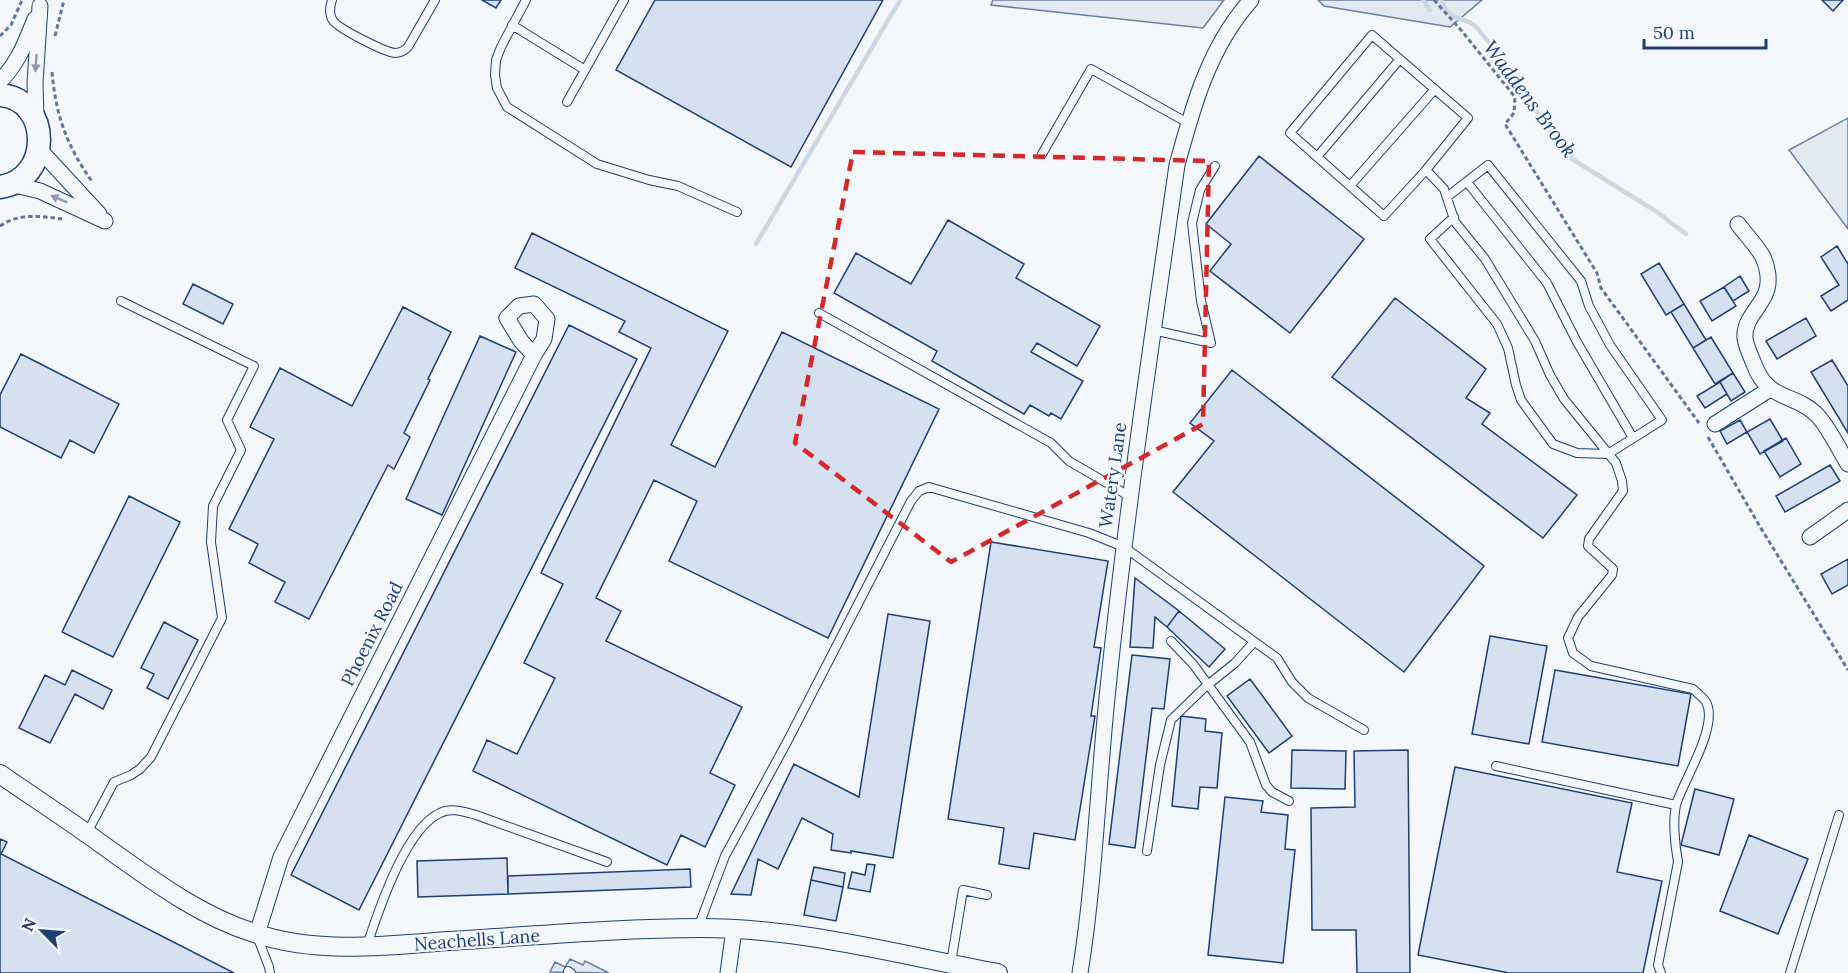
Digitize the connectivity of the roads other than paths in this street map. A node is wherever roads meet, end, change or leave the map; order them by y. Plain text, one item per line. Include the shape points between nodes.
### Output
1 (332, 0) edge
2 (435, 0) edge
3 (526, 0) edge
4 (624, 0) edge
5 (1251, 0) edge
6 (41, 3) edge
7 (512, 25) junction
8 (1400, 59) junction
9 (585, 70) junction
10 (0, 81) edge
11 (1435, 89) junction
12 (0, 95) edge
13 (567, 102) dead end
14 (36, 120) junction
15 (1188, 123) junction
16 (39, 149) junction
17 (1042, 154) dead end
18 (1317, 157) junction
19 (1215, 166) dead end
20 (1426, 170) junction
21 (1467, 182) junction
22 (1350, 186) junction
23 (4, 187) edge
24 (1447, 197) junction
25 (737, 212) dead end
26 (1454, 217) junction
27 (1738, 224) dead end
28 (121, 301) dead end
29 (819, 313) dead end
30 (1153, 330) junction
31 (534, 356) dead end
32 (1770, 389) junction
33 (1715, 424) road end
34 (1633, 438) junction
35 (1608, 454) junction
36 (1848, 464) edge
37 (1130, 496) junction
38 (1848, 510) edge
39 (1810, 537) dead end
40 (1124, 547) junction
41 (1171, 641) dead end
42 (1254, 642) junction
43 (1208, 685) junction
44 (1364, 730) dead end
45 (1496, 766) dead end
46 (0, 774) edge
47 (1289, 801) dead end
48 (1676, 804) junction
49 (1839, 815) dead end
50 (87, 833) junction
51 (1147, 851) dead end
52 (607, 862) dead end
53 (987, 895) dead end
54 (698, 928) junction
55 (734, 928) junction
56 (257, 934) junction
57 (366, 947) junction
58 (951, 963) junction
59 (973, 971) edge
60 (270, 973) edge
61 (728, 973) edge
62 (998, 973) edge
63 (1080, 973) edge
64 (1661, 973) edge
65 (1790, 973) edge

1 - 2 lane via 333,22 348,33 395,53 408,47
3 - 7 lane
4 - 9 lane
5 - 15 street, Watery Lane via 1216,50
6 - 10 street via 19,55
6 -> 14 street
7 - 9 lane
7 - 25 lane via 499,53 495,75 507,107 597,164 678,186
8 - 11 lane
8 - 18 lane
8 - 18 lane via 1372,35 1290,133
9 - 13 lane
11 - 20 lane via 1468,118
11 - 22 lane
12 - 14 main road via 23,104
14 - 16 main road
15 - 17 lane via 1091,69
15 - 30 street, Watery Lane via 1177,165
16 - 23 main road via 34,165 24,177
16 -> 23 street via 79,201
18 - 22 lane
19 - 30 lane via 1200,190 1191,224 1210,343
20 - 22 lane via 1384,216
20 - 24 lane
21 - 24 lane
21 - 34 lane via 1547,283
21 - 34 lane via 1488,165 1581,281 1589,306 1610,345 1662,420
24 - 26 lane
26 - 35 lane via 1485,259 1564,399
26 - 35 lane via 1430,239 1497,324 1508,348 1521,400 1553,444 1577,453
27 - 32 street via 1762,256 1769,278 1768,291 1745,337 1760,380
28 - 50 lane via 254,366 227,420 241,450 213,506 211,542 222,618 151,757 140,769 114,782
29 - 37 lane via 1051,443 1069,460
30 - 37 street, Watery Lane
31 - 56 street, Phoenix Road via 281,857
32 - 33 street
32 - 36 street via 1817,415
34 - 35 lane
35 - 48 lane via 1616,463 1623,491 1588,546 1613,569 1612,575 1578,617 1568,638 1573,653 1591,666 1693,689 1706,700 1710,714 1706,735
37 - 40 street, Watery Lane
38 - 39 street
40 - 42 lane
40 - 54 lane via 1089,533 929,488 919,490 725,856
40 - 63 street, Watery Lane via 1088,928
41 - 43 lane
42 - 43 lane
42 - 44 lane via 1277,658 1308,698
43 - 47 lane via 1250,742 1266,785
43 - 51 lane via 1171,720
45 - 48 lane
46 - 50 street, Neachells Lane
48 - 64 lane via 1678,862 1658,965
49 - 65 lane
50 - 56 street, Neachells Lane via 185,902
52 - 57 lane via 476,815 457,810 439,813 418,830 384,895
53 - 58 lane via 963,890
54 - 55 street, Neachells Lane
54 - 57 street, Neachells Lane
55 - 58 street, Neachells Lane via 814,936
55 - 61 street
56 - 57 street, Neachells Lane via 314,946
56 - 60 lane
58 - 59 street, Neachells Lane
59 - 62 street, Neachells Lane

